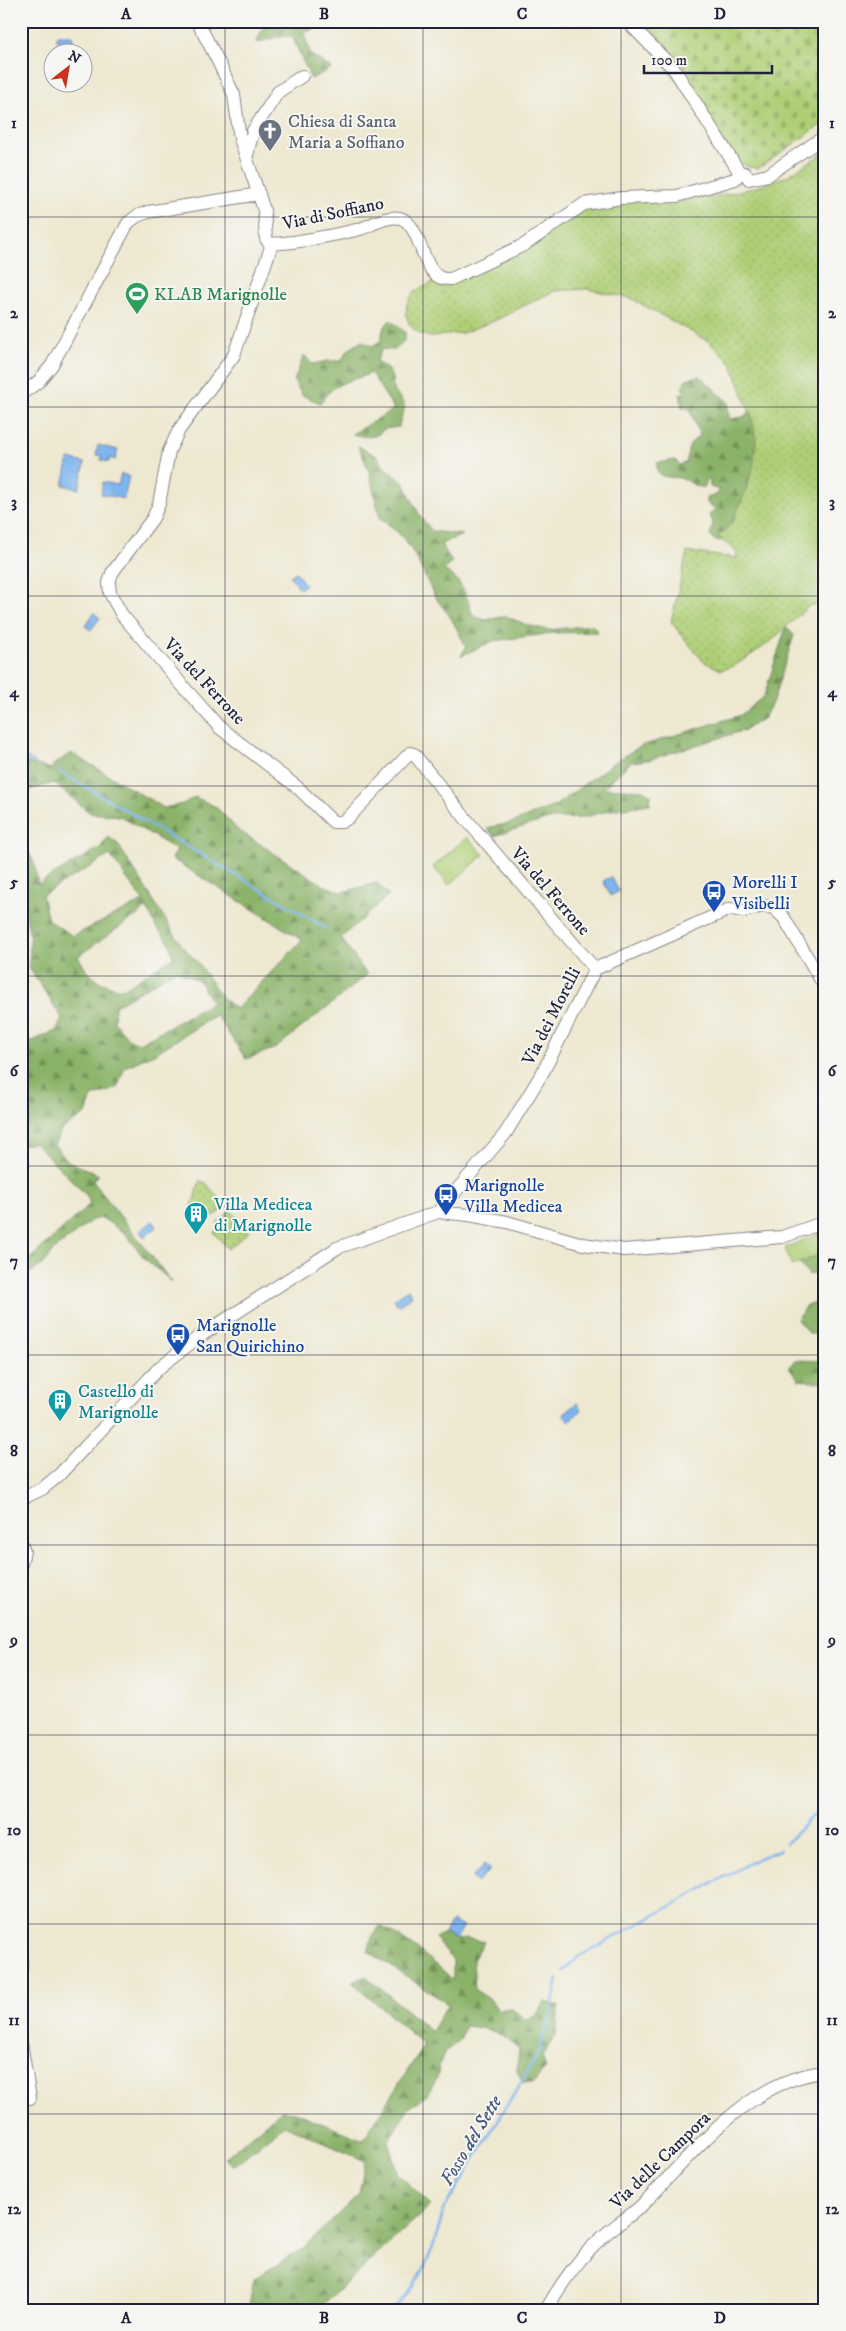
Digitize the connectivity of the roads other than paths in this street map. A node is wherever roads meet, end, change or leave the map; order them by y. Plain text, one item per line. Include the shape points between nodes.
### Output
1 (197, 21) edge
2 (627, 21) edge
3 (302, 76) dead end
4 (825, 136) edge
5 (246, 160) junction
6 (742, 177) junction
7 (259, 194) junction
8 (272, 244) junction
9 (21, 394) edge
10 (595, 969) junction
11 (825, 987) edge
12 (438, 1212) junction
13 (825, 1222) edge
14 (21, 1499) edge
15 (21, 1544) edge
16 (21, 1564) edge
17 (21, 1947) edge
18 (21, 1969) edge
19 (21, 2043) edge
20 (825, 2072) edge
21 (30, 2098) dead end
22 (546, 2310) edge

1 - 5 street, Via di Soffiano via 234,95
2 - 6 street via 674,70
3 - 5 street via 278,92 258,121 248,142
4 - 6 street, Via di Soffiano via 768,175
5 - 7 street, Via di Soffiano
6 - 8 street, Via di Soffiano via 677,196 621,198 584,204 524,245 451,280 440,278 432,270 410,224 402,218
7 - 8 street, Via di Soffiano via 266,239
7 - 9 street via 148,212 128,223 52,365 38,382
8 - 10 street, Via del Ferrone via 234,355 178,430 169,451 159,504 153,518 112,573 110,593 122,615 220,728 297,788 333,822 342,822 348,817 410,753 414,754 466,820
10 - 11 street, Via dei Morelli via 730,909 769,906 784,918
10 - 12 street, Via dei Morelli via 543,1072 505,1134
12 - 13 street via 478,1216 583,1244 624,1250 782,1237
12 - 14 street via 337,1248 200,1336 160,1367 59,1475 42,1489
15 - 16 street via 24,1551
17 - 18 street
19 - 21 street
20 - 22 street, Via delle Campora via 777,2084 702,2141 645,2202 606,2233 573,2266

